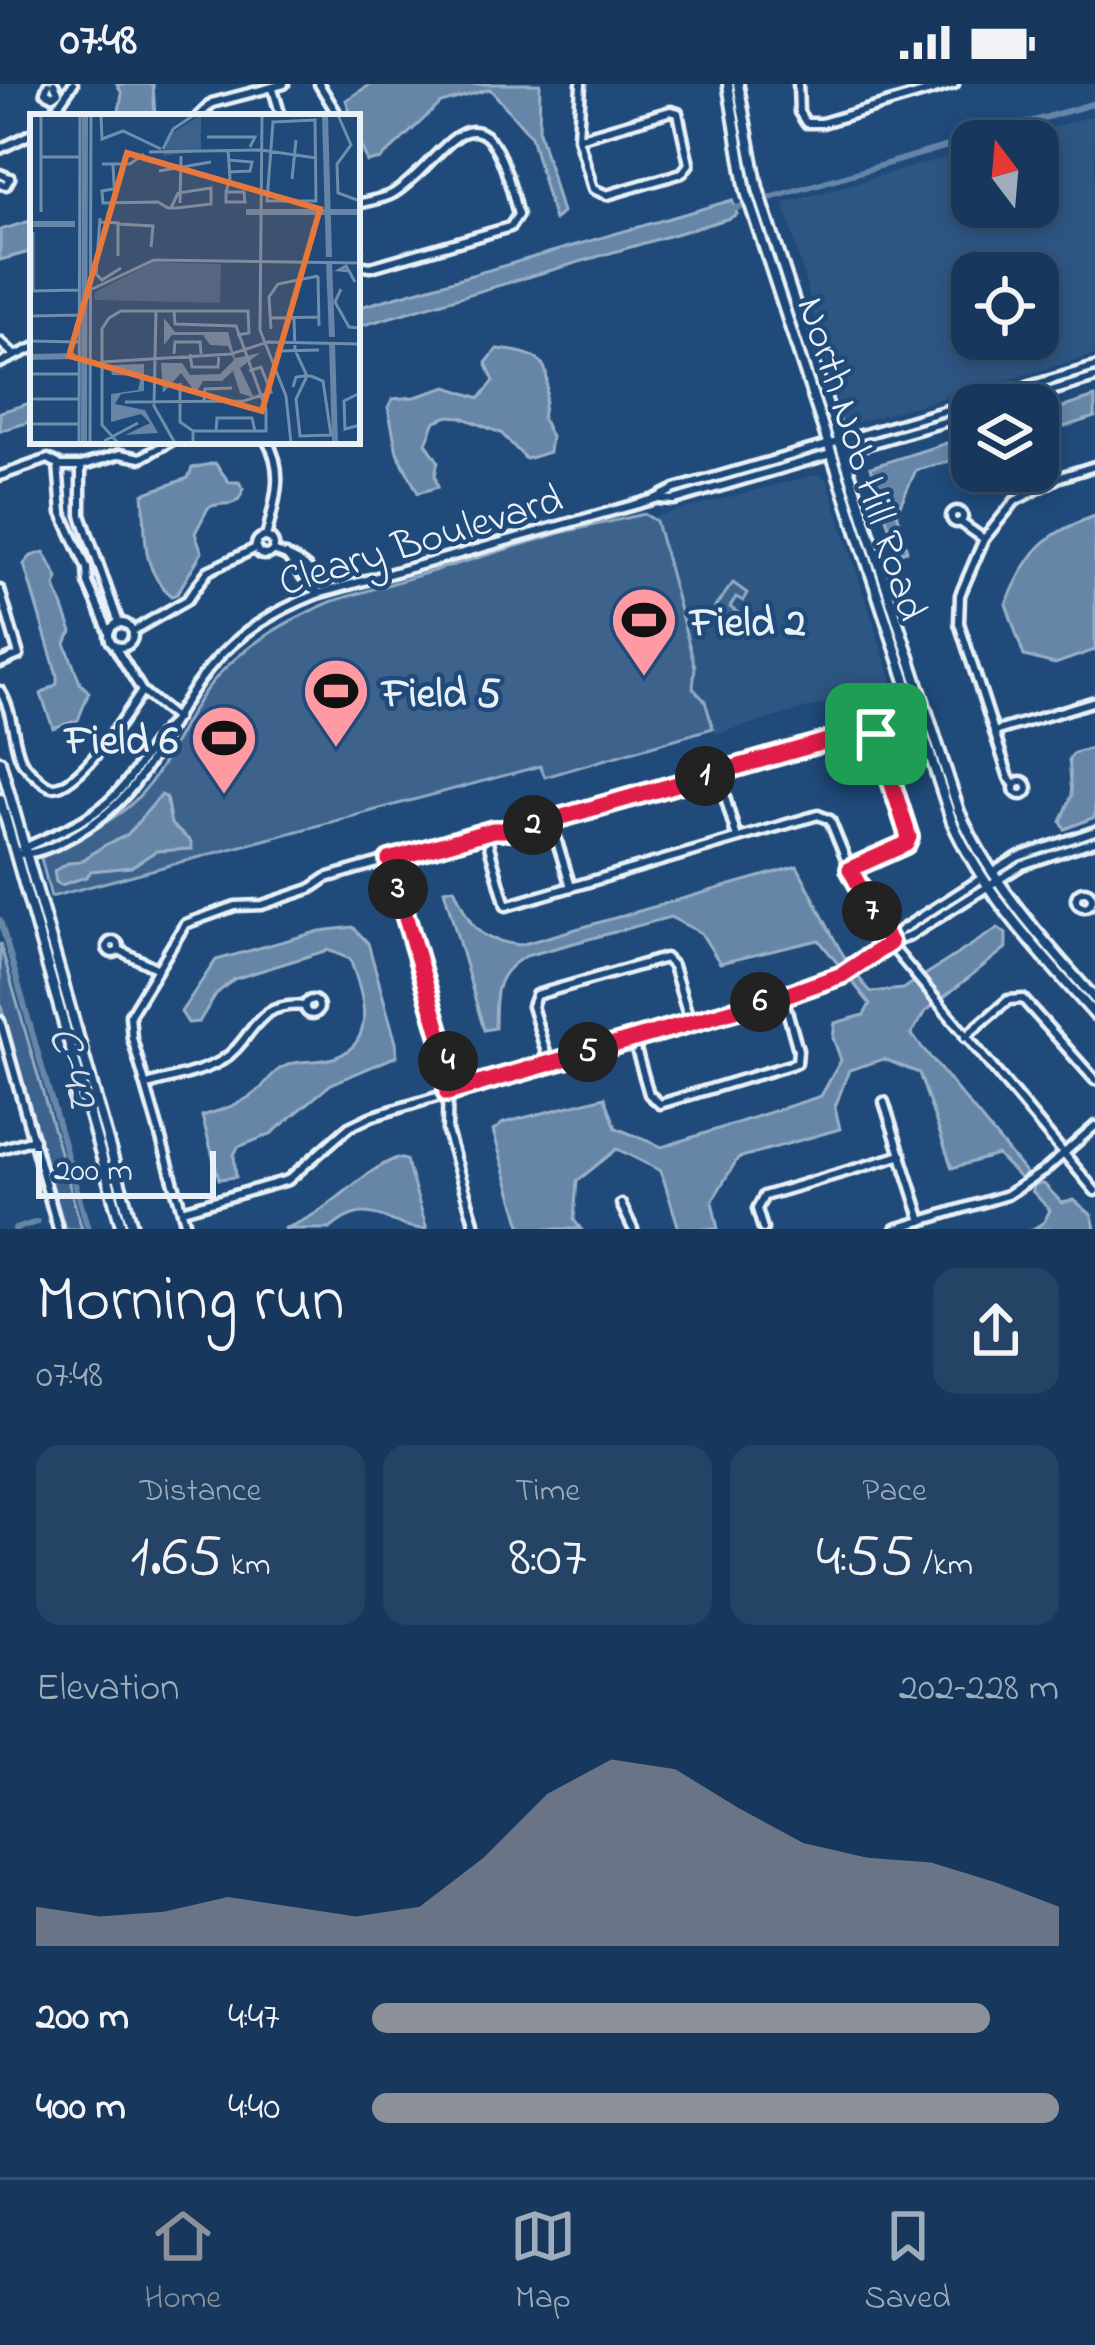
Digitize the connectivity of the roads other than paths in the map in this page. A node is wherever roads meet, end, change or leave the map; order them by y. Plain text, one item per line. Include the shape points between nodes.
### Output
1 (73, 84) edge
2 (284, 84) edge
3 (319, 84) edge
4 (581, 84) edge
5 (728, 84) edge
6 (738, 84) edge
7 (798, 84) edge
8 (954, 84) edge
9 (273, 88) junction
10 (55, 90) edge
11 (200, 114) edge
12 (280, 114) edge
13 (337, 114) edge
14 (30, 134) edge
15 (578, 138) junction
16 (0, 149) edge
17 (1, 171) edge
18 (0, 184) edge
19 (360, 203) edge
20 (360, 265) edge
21 (0, 342) edge
22 (30, 349) edge
23 (14, 355) junction
24 (0, 363) edge
25 (1095, 367) edge
26 (1095, 379) edge
27 (1059, 389) edge
28 (951, 420) edge
29 (839, 440) junction
30 (166, 444) edge
31 (270, 444) edge
32 (830, 449) junction
33 (843, 451) junction
34 (59, 466) junction
35 (81, 466) junction
36 (1095, 466) edge
37 (0, 476) edge
38 (960, 522) dead end
39 (266, 537) junction
40 (984, 539) junction
41 (256, 548) junction
42 (273, 551) junction
43 (0, 590) edge
44 (317, 594) junction
45 (119, 623) junction
46 (109, 632) junction
47 (133, 632) junction
48 (114, 645) junction
49 (0, 663) edge
50 (0, 691) edge
51 (142, 691) junction
52 (1095, 701) edge
53 (176, 719) junction
54 (994, 732) junction
55 (0, 761) edge
56 (718, 772) junction
57 (1015, 785) dead end
58 (0, 799) edge
59 (551, 820) junction
60 (1095, 831) edge
61 (484, 832) junction
62 (737, 838) junction
63 (1095, 841) edge
64 (22, 852) junction
65 (389, 860) junction
66 (850, 869) junction
67 (994, 877) junction
68 (984, 883) junction
69 (571, 887) junction
70 (890, 943) junction
71 (119, 950) dead end
72 (156, 968) junction
73 (783, 996) junction
74 (1095, 999) edge
75 (305, 1006) dead end
76 (1095, 1015) edge
77 (0, 1021) edge
78 (690, 1022) junction
79 (965, 1037) junction
80 (633, 1039) junction
81 (549, 1063) junction
82 (1095, 1080) edge
83 (147, 1085) junction
84 (447, 1093) junction
85 (884, 1102) dead end
86 (1095, 1126) edge
87 (34, 1139) junction
88 (0, 1149) edge
89 (1065, 1152) junction
90 (902, 1155) junction
91 (1095, 1191) edge
92 (621, 1204) dead end
93 (182, 1210) junction
94 (922, 1221) junction
95 (58, 1229) edge
96 (122, 1229) edge
97 (133, 1229) edge
98 (187, 1229) edge
99 (476, 1229) edge
100 (633, 1229) edge
101 (763, 1229) edge
102 (895, 1229) edge

1 - 10 street
2 - 9 street
3 - 13 street
4 - 15 street
5 - 32 main road, North Nob Hill Road via 746,192
6 - 29 main road, North Nob Hill Road via 758,189
7 - 8 street via 806,123
9 - 11 street
9 - 12 street
14 - 16 street
15 - 15 street via 600,194 687,169 678,113
17 - 18 street via 10,180
19 - 20 street via 392,194 455,136 480,132 501,153 518,214 510,227
21 - 23 street
22 - 23 street
23 - 24 street
25 - 29 street, Cleary Boulevard
26 - 27 street
28 - 33 street, Cleary Boulevard
29 - 32 street, Cleary Boulevard
29 - 33 main road, North Nob Hill Road
30 - 35 street via 141,458 120,454
31 - 39 street via 279,477
32 - 33 street, Cleary Boulevard
32 - 44 street, Cleary Boulevard
32 - 68 main road, North Nob Hill Road via 940,789
33 - 67 main road, North Nob Hill Road via 959,811
34 - 35 street
34 - 37 street via 48,459
34 - 46 street via 62,513
35 - 45 street via 81,515
36 - 40 street via 1035,488
38 - 40 street
39 - 41 street
39 - 42 street
40 - 54 street via 958,609
41 - 42 street via 264,556
41 - 47 street via 208,571 187,600
42 - 44 street via 303,563
43 - 49 street via 19,656
44 - 53 street, Cleary Boulevard via 239,638
45 - 46 street
45 - 47 street
46 - 48 street
47 - 48 street via 128,645
48 - 51 street
50 - 51 street via 20,757 55,787 101,748
51 - 53 street
52 - 54 street
53 - 64 street, Cleary Boulevard via 116,806 73,836
54 - 57 street
55 - 64 main road
56 - 59 street
56 - 62 street
56 - 66 street via 869,729 876,734 909,837
58 - 64 main road
59 - 61 street
59 - 69 street
60 - 67 street via 1018,857
61 - 65 street
61 - 69 street via 506,906
62 - 66 street via 818,815 830,820
62 - 69 street
63 - 67 street
64 - 96 main road
64 - 97 main road
65 - 72 street via 185,924
65 - 84 street via 448,1061
66 - 70 street
67 - 68 street
67 - 74 main road, North Nob Hill Road
68 - 70 street
68 - 76 main road, North Nob Hill Road
70 - 73 street via 842,975
70 - 79 street
71 - 72 street
72 - 83 street via 130,1015
73 - 78 street
73 - 80 street via 797,1063 661,1104 650,1094
75 - 83 street via 269,1011 214,1065
77 - 87 street
78 - 80 street
78 - 81 street via 665,958 536,995
79 - 82 street via 1015,997 1023,999
79 - 89 street
80 - 81 street
81 - 84 street
83 - 93 street
84 - 93 street via 349,1127 288,1180
84 - 99 street via 447,1131
85 - 90 street
86 - 89 street
87 - 88 street
87 - 95 street
89 - 91 street
89 - 94 street via 1007,1195
90 - 94 street
90 - 101 street via 764,1196
92 - 100 street
93 - 98 street
94 - 102 street

